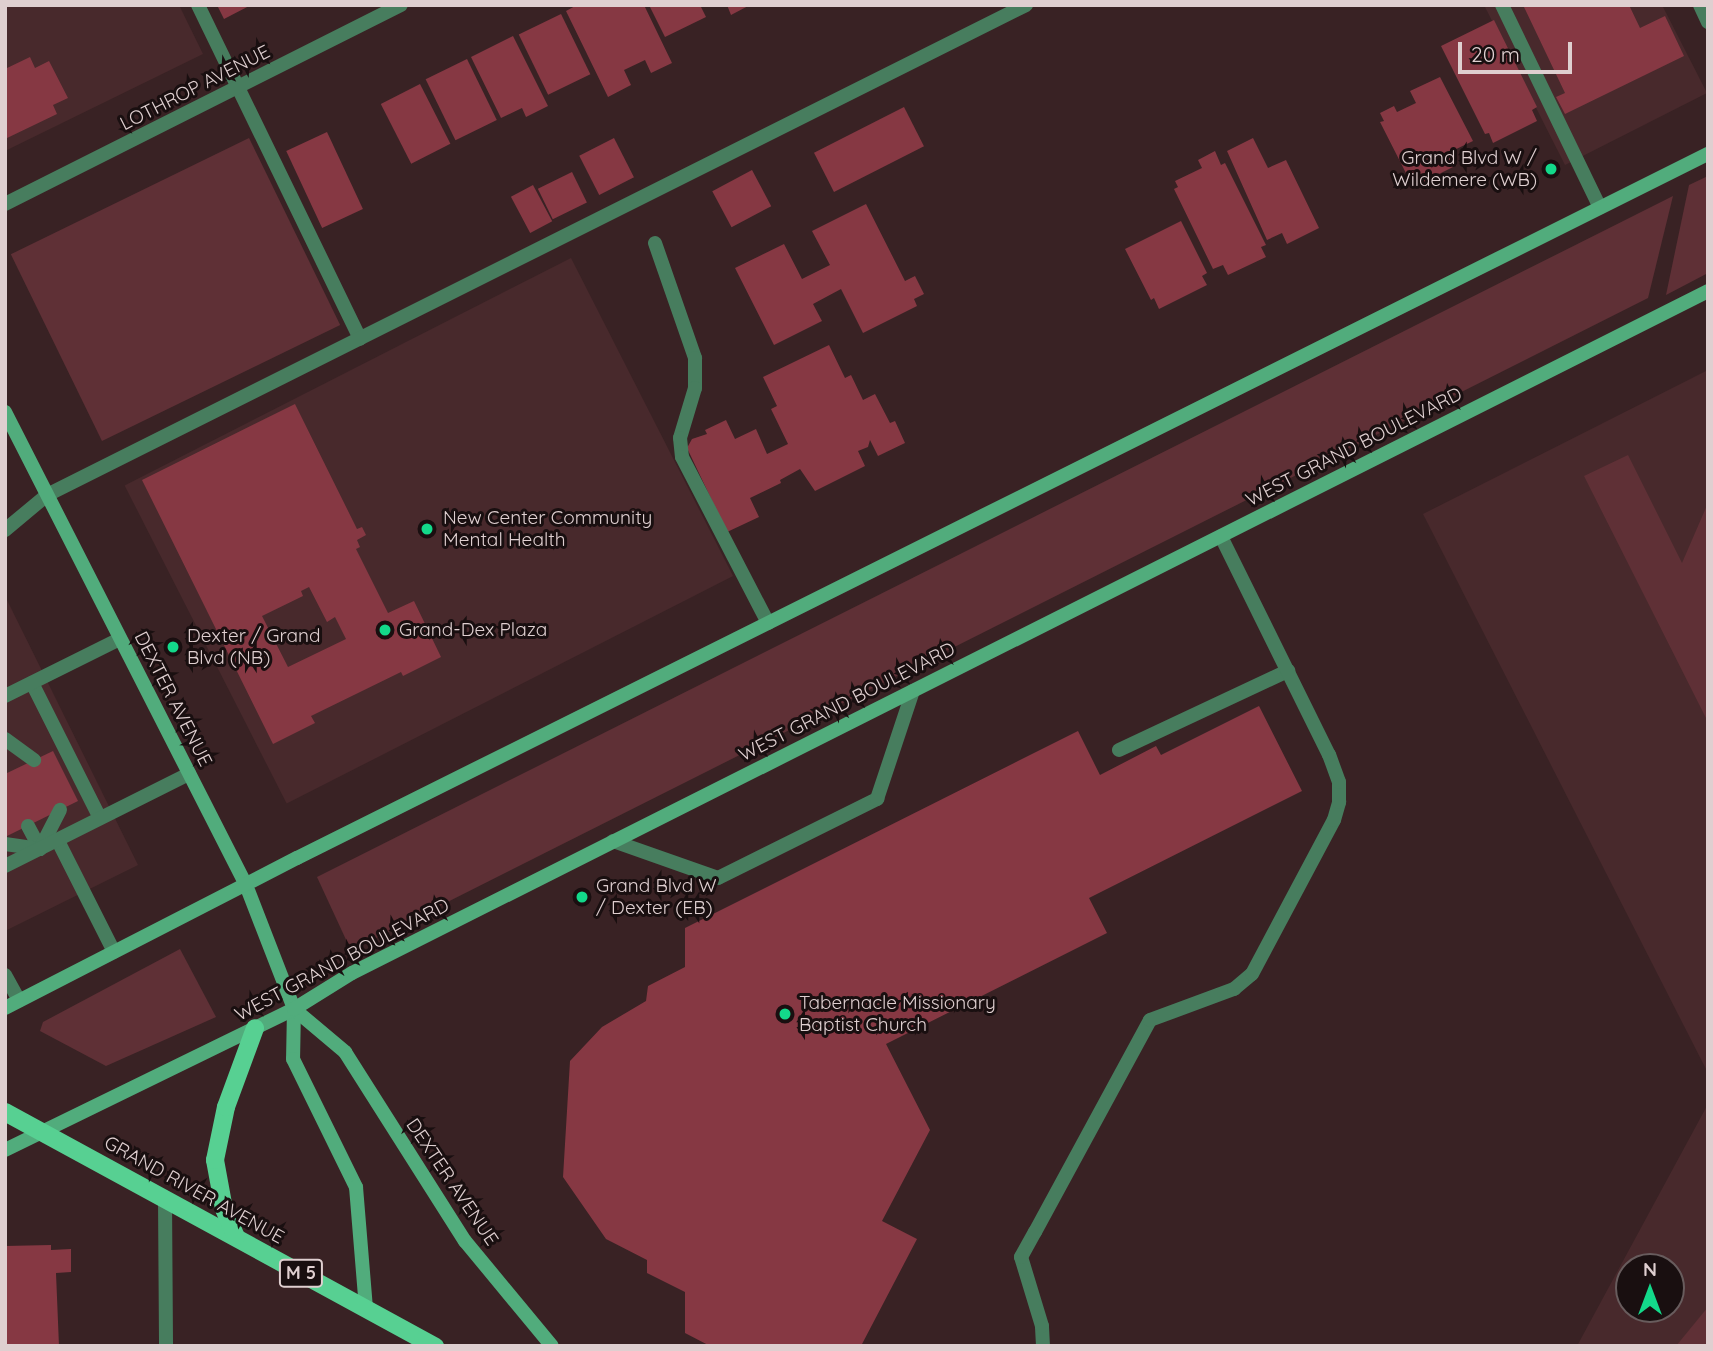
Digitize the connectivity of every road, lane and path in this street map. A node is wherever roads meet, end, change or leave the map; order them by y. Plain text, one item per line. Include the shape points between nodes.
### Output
1 (198, 5) edge
2 (401, 5) edge
3 (1026, 5) edge
4 (1502, 5) edge
5 (1700, 5) edge
6 (1708, 22) edge
7 (238, 88) junction
8 (1708, 154) edge
9 (5, 204) edge
10 (1600, 208) junction
11 (655, 243) dead end
12 (1708, 291) edge
13 (360, 339) junction
14 (5, 412) edge
15 (47, 495) junction
16 (5, 530) edge
17 (1221, 536) junction
18 (768, 623) junction
19 (120, 639) junction
20 (1288, 671) junction
21 (32, 683) junction
22 (913, 691) junction
23 (5, 696) edge
24 (5, 739) edge
25 (1119, 750) dead end
26 (34, 760) dead end
27 (189, 774) junction
28 (60, 810) dead end
29 (100, 818) junction
30 (28, 826) dead end
31 (58, 841) junction
32 (613, 841) junction
33 (5, 844) edge
34 (40, 849) junction
35 (5, 866) edge
36 (246, 885) junction
37 (114, 951) junction
38 (5, 975) edge
39 (19, 1000) junction
40 (5, 1007) edge
41 (294, 1009) junction
42 (255, 1028) junction
43 (5, 1112) edge
44 (42, 1132) junction
45 (5, 1150) edge
46 (165, 1199) junction
47 (236, 1237) junction
48 (366, 1308) junction
49 (166, 1346) edge
50 (435, 1346) edge
51 (552, 1346) edge
52 (1043, 1346) edge

1 - 7 street
2 - 7 street, LOTHROP AVENUE
3 - 13 street
4 - 10 street
5 - 6 street
7 - 9 street, LOTHROP AVENUE
7 - 13 street
8 - 10 main road
10 - 18 main road
11 - 18 street via 695,358 695,388 680,438 682,457
12 - 17 main road, WEST GRAND BOULEVARD
13 - 15 street
14 - 15 main road, DEXTER AVENUE
15 - 16 street
15 - 19 main road, DEXTER AVENUE
17 - 20 street
17 - 22 main road, WEST GRAND BOULEVARD
18 - 36 main road
19 - 21 street
19 - 27 main road, DEXTER AVENUE
20 - 25 street
20 - 52 street via 1339,782 1334,820 1252,974 1234,989 1150,1020 1021,1257 1042,1326
21 - 23 street
21 - 29 street
22 - 32 main road, WEST GRAND BOULEVARD
22 - 32 street via 877,799 718,878
24 - 26 street
27 - 29 street
27 - 36 main road, DEXTER AVENUE
28 - 34 street
29 - 31 street
30 - 34 street
31 - 34 street
31 - 37 street
32 - 41 main road, WEST GRAND BOULEVARD via 352,973
33 - 34 street
34 - 35 street
36 - 37 main road
36 - 41 main road, DEXTER AVENUE
37 - 39 main road
38 - 39 street
39 - 40 main road
41 - 42 main road, WEST GRAND BOULEVARD
41 - 48 main road, DEXTER AVENUE via 293,1059 356,1187
41 - 51 main road, DEXTER AVENUE via 345,1052 466,1241
42 - 44 main road, WEST GRAND BOULEVARD
42 - 47 main road via 226,1107 215,1160 224,1209
43 - 44 main road, GRAND RIVER AVENUE / M 5
44 - 45 main road, WEST GRAND BOULEVARD
44 - 46 main road, GRAND RIVER AVENUE / M 5
46 - 47 main road, GRAND RIVER AVENUE / M 5
46 - 49 street
47 - 48 main road, GRAND RIVER AVENUE / M 5
48 - 50 main road, GRAND RIVER AVENUE / M 5

